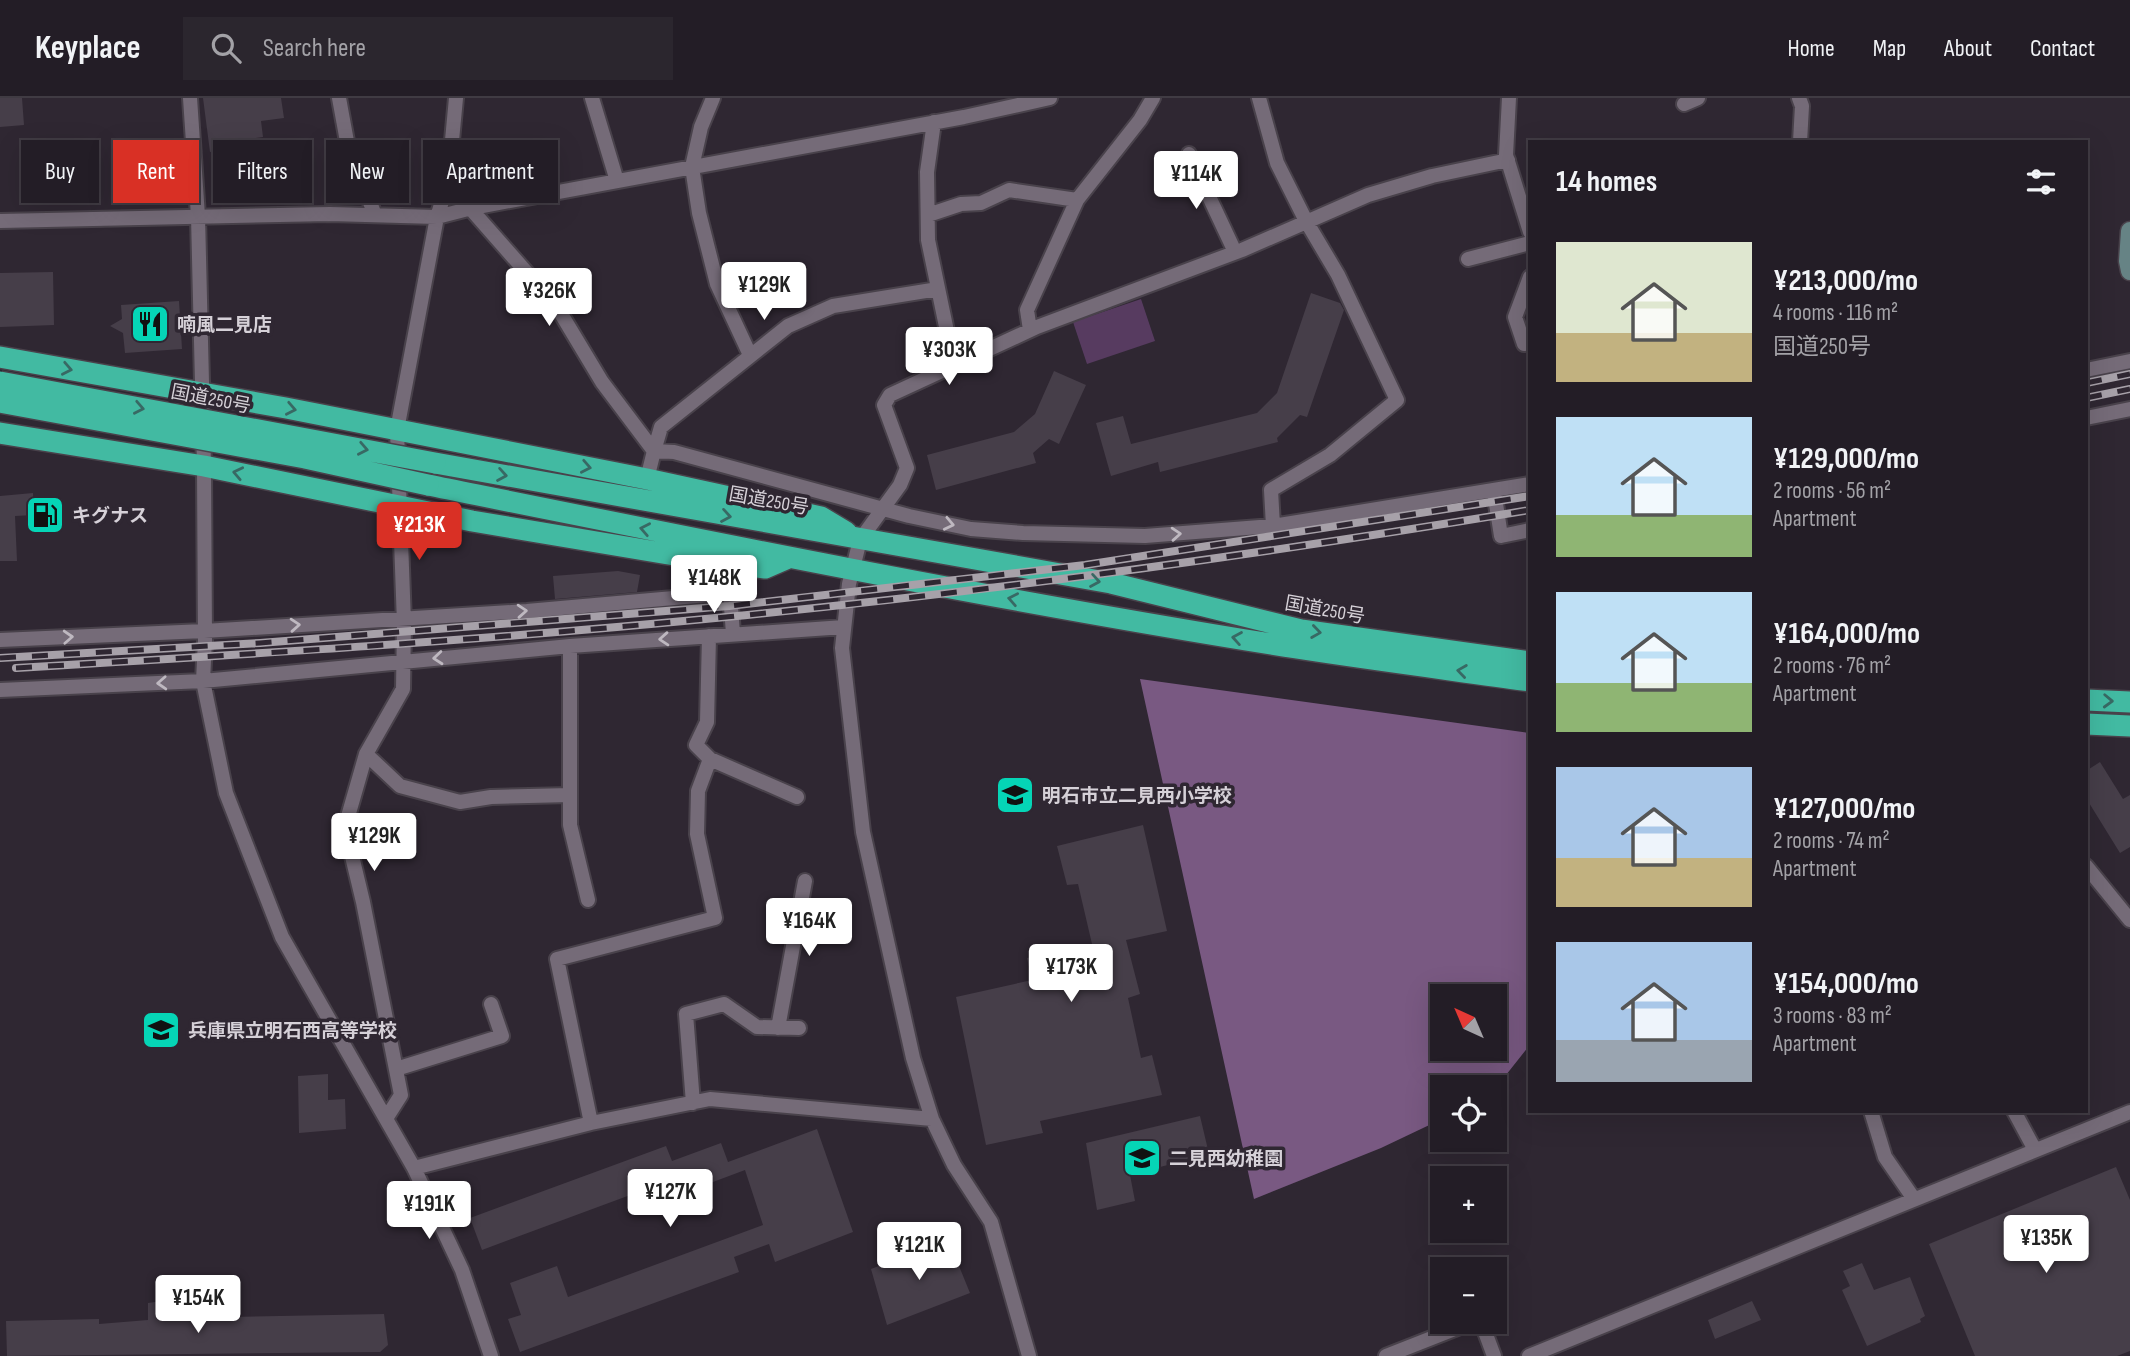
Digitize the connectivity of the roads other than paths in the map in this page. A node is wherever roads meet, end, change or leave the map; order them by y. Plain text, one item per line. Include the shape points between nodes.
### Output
1 (190, 98) edge
2 (339, 98) edge
3 (456, 98) edge
4 (592, 98) edge
5 (713, 98) edge
6 (1050, 98) edge
7 (1153, 98) edge
8 (1259, 98) edge
9 (1509, 98) edge
10 (1698, 98) edge
11 (1800, 98) edge
12 (1684, 104) dead end
13 (934, 122) junction
14 (452, 140) edge
15 (1800, 140) edge
16 (1189, 154) dead end
17 (1507, 160) junction
18 (692, 167) junction
19 (617, 181) junction
20 (1523, 187) edge
21 (1077, 200) junction
22 (442, 203) edge
23 (467, 203) edge
24 (472, 208) junction
25 (375, 215) junction
26 (928, 215) junction
27 (198, 216) junction
28 (438, 217) junction
29 (1528, 219) edge
30 (1306, 221) junction
31 (0, 222) edge
32 (2130, 231) edge
33 (1528, 243) edge
34 (1235, 253) junction
35 (1468, 258) dead end
36 (2130, 271) edge
37 (1528, 282) edge
38 (939, 289) junction
39 (1030, 330) junction
40 (1528, 343) edge
41 (750, 355) junction
42 (0, 357) edge
43 (2130, 361) edge
44 (954, 365) junction
45 (2088, 370) edge
46 (0, 382) edge
47 (201, 394) junction
48 (0, 402) edge
49 (2130, 409) edge
50 (2088, 418) edge
51 (397, 430) junction
52 (0, 433) edge
53 (654, 450) junction
54 (204, 466) junction
55 (647, 479) junction
56 (1528, 484) edge
57 (1494, 491) junction
58 (401, 506) junction
59 (883, 509) junction
60 (1273, 526) junction
61 (1528, 530) edge
62 (860, 540) junction
63 (788, 558) junction
64 (735, 564) junction
65 (854, 569) junction
66 (730, 593) junction
67 (403, 618) junction
68 (845, 627) junction
69 (204, 631) junction
70 (733, 634) junction
71 (709, 636) junction
72 (0, 640) edge
73 (570, 646) junction
74 (403, 662) junction
75 (1528, 662) edge
76 (203, 681) junction
77 (1528, 681) edge
78 (0, 691) edge
79 (2088, 700) edge
80 (2130, 702) edge
81 (2088, 724) edge
82 (2130, 726) edge
83 (366, 754) junction
84 (710, 759) junction
85 (570, 795) junction
86 (797, 797) dead end
87 (805, 881) dead end
88 (2092, 881) edge
89 (588, 900) dead end
90 (2130, 920) edge
91 (491, 1004) dead end
92 (778, 1028) junction
93 (799, 1028) dead end
94 (396, 1069) junction
95 (693, 1103) junction
96 (2130, 1112) edge
97 (1872, 1113) edge
98 (2015, 1113) edge
99 (387, 1118) junction
100 (932, 1119) junction
101 (591, 1123) junction
102 (2035, 1150) junction
103 (414, 1168) junction
104 (1914, 1199) junction
105 (1442, 1334) edge
106 (1486, 1334) edge
107 (491, 1356) edge
108 (1029, 1356) edge
109 (1386, 1356) edge
110 (1494, 1356) edge
111 (1529, 1356) edge

1 - 27 street
2 - 25 street via 348,147
3 - 14 street
4 - 19 street
5 - 18 street
6 - 13 street
7 - 21 street
8 - 30 street via 1277,163
9 - 17 street
10 - 12 street
11 - 15 street
13 - 18 street
13 - 26 street via 927,172
16 - 34 street
17 - 20 street
17 - 30 street via 1368,195
18 - 19 street
18 - 41 street via 717,284
19 - 24 street
20 - 29 street
21 - 26 street via 1009,190 981,203
21 - 39 street via 1027,310
22 - 28 street
23 - 24 street
24 - 28 street
24 - 53 street via 557,307 602,382
25 - 27 street
25 - 28 street
26 - 38 street via 928,240
27 - 31 street
27 - 47 street
28 - 51 street
30 - 34 street
30 - 60 street via 1338,275 1397,400 1330,455 1271,490
32 - 36 street
33 - 35 street
34 - 39 street
37 - 40 street via 1515,317 1524,344
38 - 41 street via 833,306 788,326
38 - 44 street
39 - 44 street
41 - 53 street via 661,427
42 -> 47 highway
43 - 45 street
44 - 59 street via 890,395 884,405 907,468
46 -> 62 highway, 国道250号, bridge
47 -> 51 highway
47 - 54 street
63 -> 48 highway, bridge via 305,458
49 - 50 street
51 -> 55 highway
51 - 58 street
52 - 54 highway
53 - 55 street
53 - 59 street
58 -> 54 highway
54 - 69 street
55 - 62 highway via 821,517
56 - 57 street
57 - 60 street
57 - 61 street via 1501,536
58 - 64 highway
58 - 67 street
59 -> 60 street via 971,529 1023,533 1145,536
59 - 62 street
62 - 65 street
62 -> 75 highway, 国道250号 via 1111,583 1301,630
63 - 64 highway via 765,568
63 - 65 highway
64 - 66 street
65 - 68 street
77 -> 65 highway via 1297,648
67 -> 66 street
66 - 70 street
69 -> 67 street
67 - 74 street
68 - 70 street
68 - 100 street via 842,648 863,832 913,1058
72 -> 69 street
69 - 76 street
70 - 71 street
71 -> 73 street
71 - 84 street via 707,722 696,745
73 -> 74 street
73 - 85 street
74 - 76 street
74 - 83 street via 403,689
76 -> 78 street
76 - 99 street via 226,793 282,937
79 -> 80 highway
81 - 82 highway
83 - 85 street via 400,786 460,802
83 - 94 street via 345,827
84 - 86 street
84 - 101 street via 698,791 697,834 715,918 558,959
85 - 89 street via 570,825
87 - 92 street
88 - 90 street
91 - 94 street via 502,1036
92 - 93 street
92 - 95 street via 757,1027 724,1004 686,1014
94 - 99 street via 401,1094
95 - 100 street via 710,1099
95 - 101 street
96 - 102 street
97 - 104 street via 1885,1157
98 - 102 street
99 - 103 street
100 - 108 street via 991,1222
101 - 103 street
102 - 104 street
103 - 107 street via 462,1270
104 - 111 street
105 - 109 street
106 - 110 street

